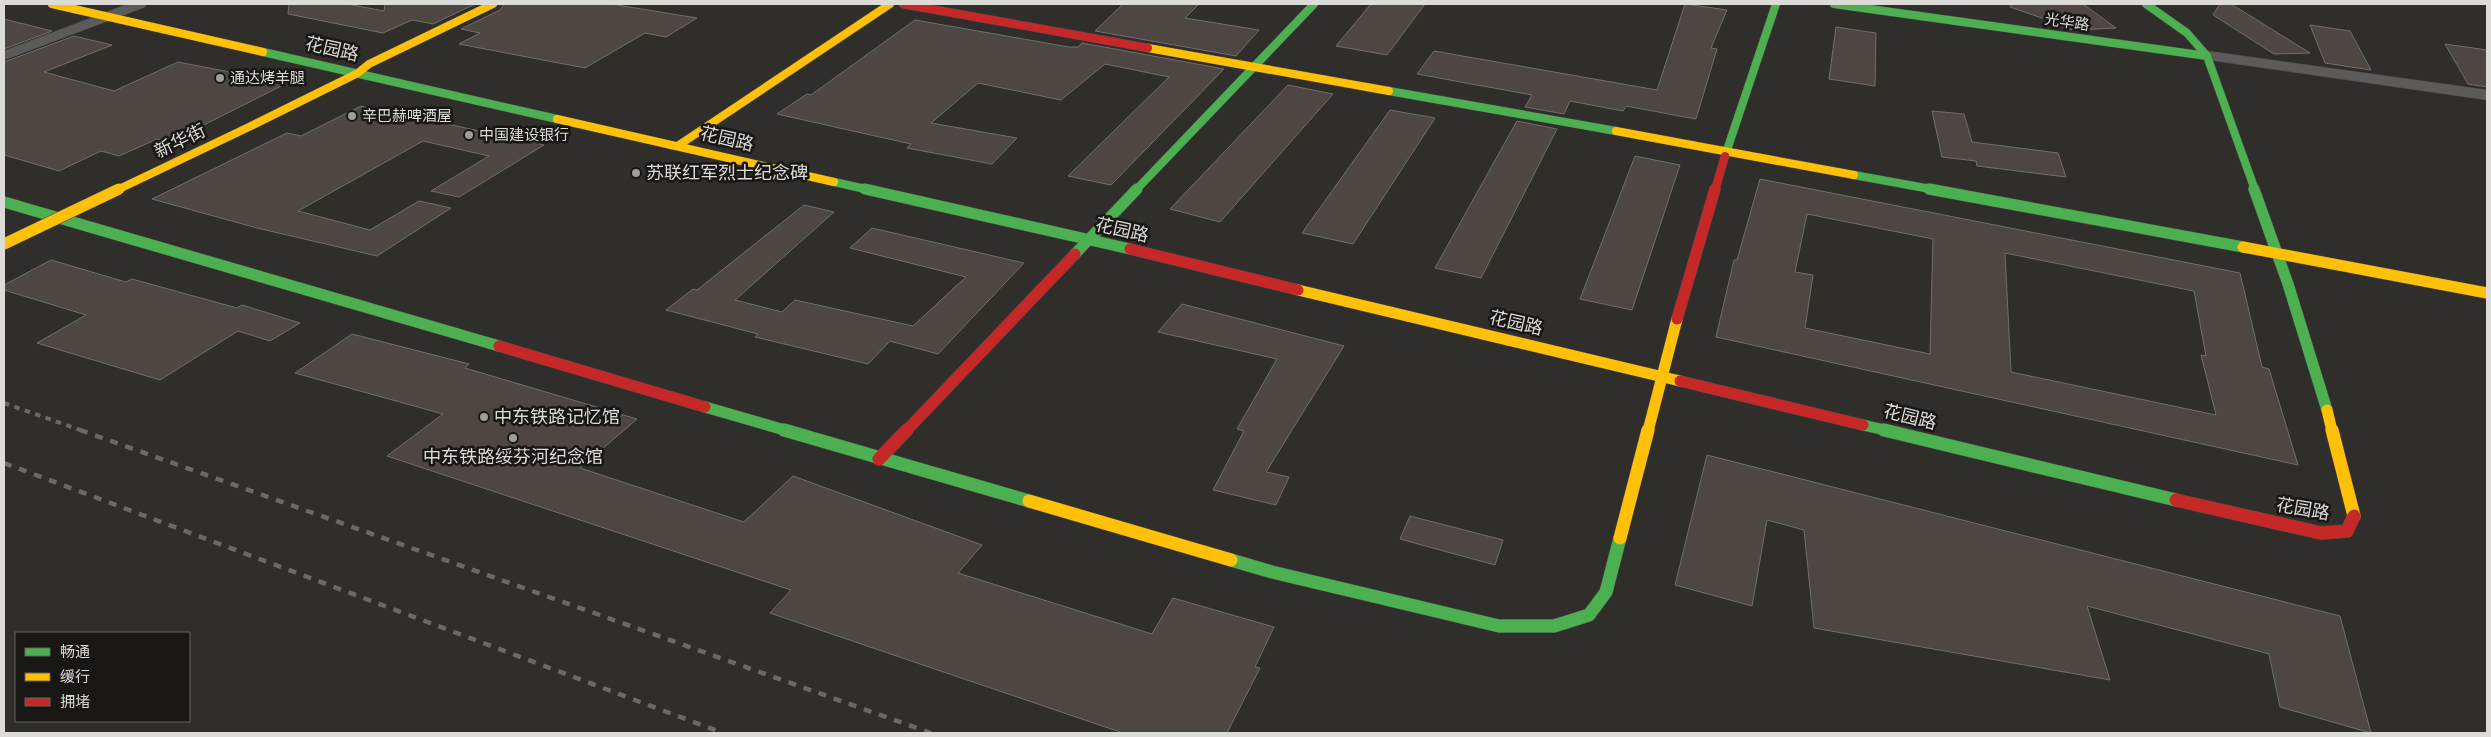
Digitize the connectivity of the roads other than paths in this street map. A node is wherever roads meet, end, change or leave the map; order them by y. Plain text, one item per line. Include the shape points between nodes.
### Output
1 (52, 4) edge
2 (493, 4) edge
3 (890, 4) edge
4 (904, 4) edge
5 (1314, 4) edge
6 (1776, 4) edge
7 (1834, 4) edge
8 (2146, 4) edge
9 (139, 8) edge
10 (109, 10) edge
11 (4, 56) edge
12 (2207, 56) junction
13 (350, 59) dead end
14 (369, 64) junction
15 (1254, 67) junction
16 (389, 68) dead end
17 (342, 70) junction
18 (358, 73) junction
19 (2487, 95) edge
20 (676, 130) dead end
21 (695, 134) junction
22 (714, 139) dead end
23 (189, 142) dead end
24 (679, 145) junction
25 (1726, 151) junction
26 (4, 202) edge
27 (57, 204) dead end
28 (21, 220) dead end
29 (1084, 222) dead end
30 (1108, 227) junction
31 (1090, 240) junction
32 (4, 244) edge
33 (2277, 255) junction
34 (2487, 292) edge
35 (1661, 375) junction
36 (879, 459) junction

1 - 10 street, 花园路
2 - 14 street, 新华街
3 - 21 street
4 - 15 street
5 - 15 street
6 - 25 street
7 - 12 street, 光华路
8 - 12 street via 2184,28
9 - 10 street
10 - 11 street
10 - 17 street, 花园路
12 - 19 street
12 - 33 street
13 - 14 street, 花园路
14 - 16 street, 花园路
14 - 17 street, 新华街
14 - 18 street, 新华街
15 - 25 street
15 - 30 street
17 - 18 street, 花园路
17 - 23 street, 新华街
18 - 24 street, 花园路
18 - 32 street, 新华街, bridge
20 - 21 street, 花园路
21 - 22 street, 花园路
21 - 24 street
24 - 31 street, 花园路
25 - 33 street
25 - 35 street
26 - 36 street
27 - 28 street
29 - 30 street, 花园路
30 - 31 street
31 - 35 street, 花园路
31 - 36 street
33 - 34 street
33 - 35 street, 花园路 via 2342,458 2350,516 2347,531 2321,533 2298,528
35 - 36 street via 1606,592 1589,615 1554,626 1499,626 1272,572

